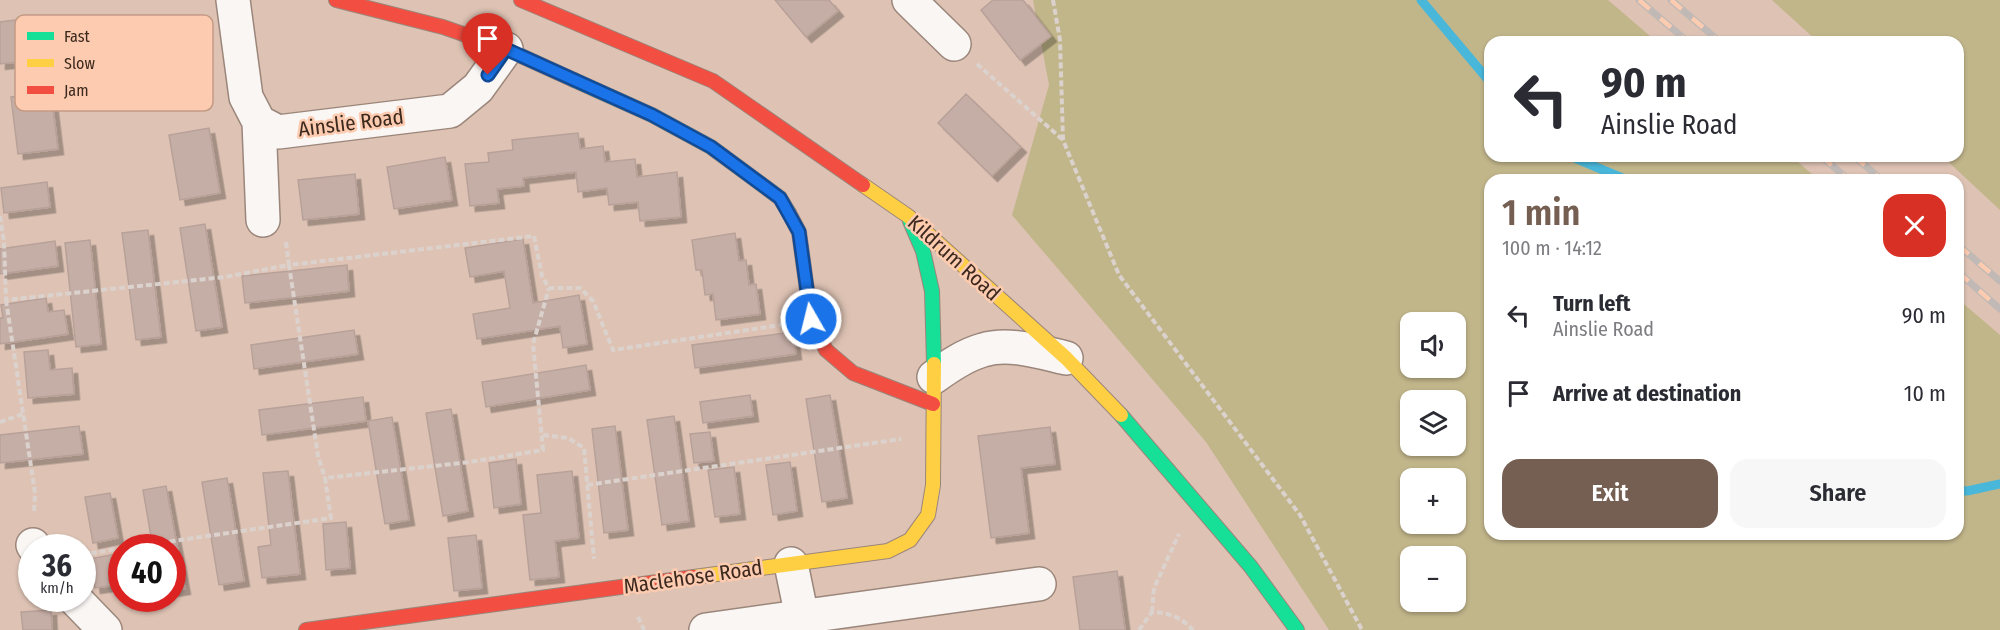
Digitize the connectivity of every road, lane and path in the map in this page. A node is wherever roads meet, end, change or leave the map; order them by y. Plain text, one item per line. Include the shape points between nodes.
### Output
1 (233, 0) edge
2 (336, 0) edge
3 (521, 0) edge
4 (909, 0) edge
5 (1053, 0) edge
6 (954, 44) joint
7 (506, 49) junction
8 (259, 122) junction
9 (1063, 140) junction
10 (0, 216) edge
11 (908, 216) junction
12 (263, 220) joint
13 (289, 265) junction
14 (549, 288) junction
15 (6, 300) junction
16 (811, 319) junction
17 (1066, 358) junction
18 (934, 390) junction
19 (23, 414) junction
20 (0, 422) edge
21 (933, 434) junction
22 (543, 435) junction
23 (325, 478) junction
24 (587, 485) junction
25 (1194, 499) junction
26 (34, 534) edge
27 (186, 539) edge
28 (791, 564) junction
29 (1039, 584) dead end
30 (597, 590) junction
31 (88, 612) edge
32 (1152, 612) junction
33 (802, 617) junction
34 (105, 630) edge
35 (306, 630) edge
36 (706, 630) edge
37 (1139, 630) edge
38 (1193, 630) edge
39 (1297, 630) edge
40 (1362, 630) edge

1 - 8 street via 246,97
2 - 7 street via 443,27
3 - 11 street, Kildrum Road via 713,81
4 - 6 street
5 - 9 path via 1060,40
6 - 9 path
7 - 8 street, Ainslie Road via 478,88 450,111 278,132
7 - 16 street via 652,115 711,147 780,198 799,232
8 - 12 street
9 - 40 path via 1119,274 1300,515
10 - 15 path
11 - 17 street, Kildrum Road
11 - 18 street, Maclehose Road via 923,251 932,291
12 - 13 path via 284,225
13 - 14 path via 534,237 542,276
13 - 15 path via 225,277
13 - 23 path via 318,456
14 - 16 path via 580,288 593,301 613,350
14 - 22 path via 533,344
15 - 19 path
16 - 18 street via 826,350 853,373
17 - 18 street via 1017,348 984,349 951,364
17 - 25 street, Kildrum Road
18 - 21 street, Maclehose Road
19 - 20 path
19 - 26 path via 35,493
21 - 24 path
21 - 28 street, Maclehose Road via 933,485 928,515 910,540 888,551
22 - 23 path via 543,450
22 - 24 path via 568,438 584,448
23 - 27 path via 331,518
24 - 30 path
25 - 32 path via 1154,588
25 - 39 street, Kildrum Road
28 - 30 street, Maclehose Road
28 - 33 street
29 - 33 street
30 - 35 street, Maclehose Road
31 - 34 street
32 - 37 path
32 - 38 path via 1170,613
33 - 36 street

